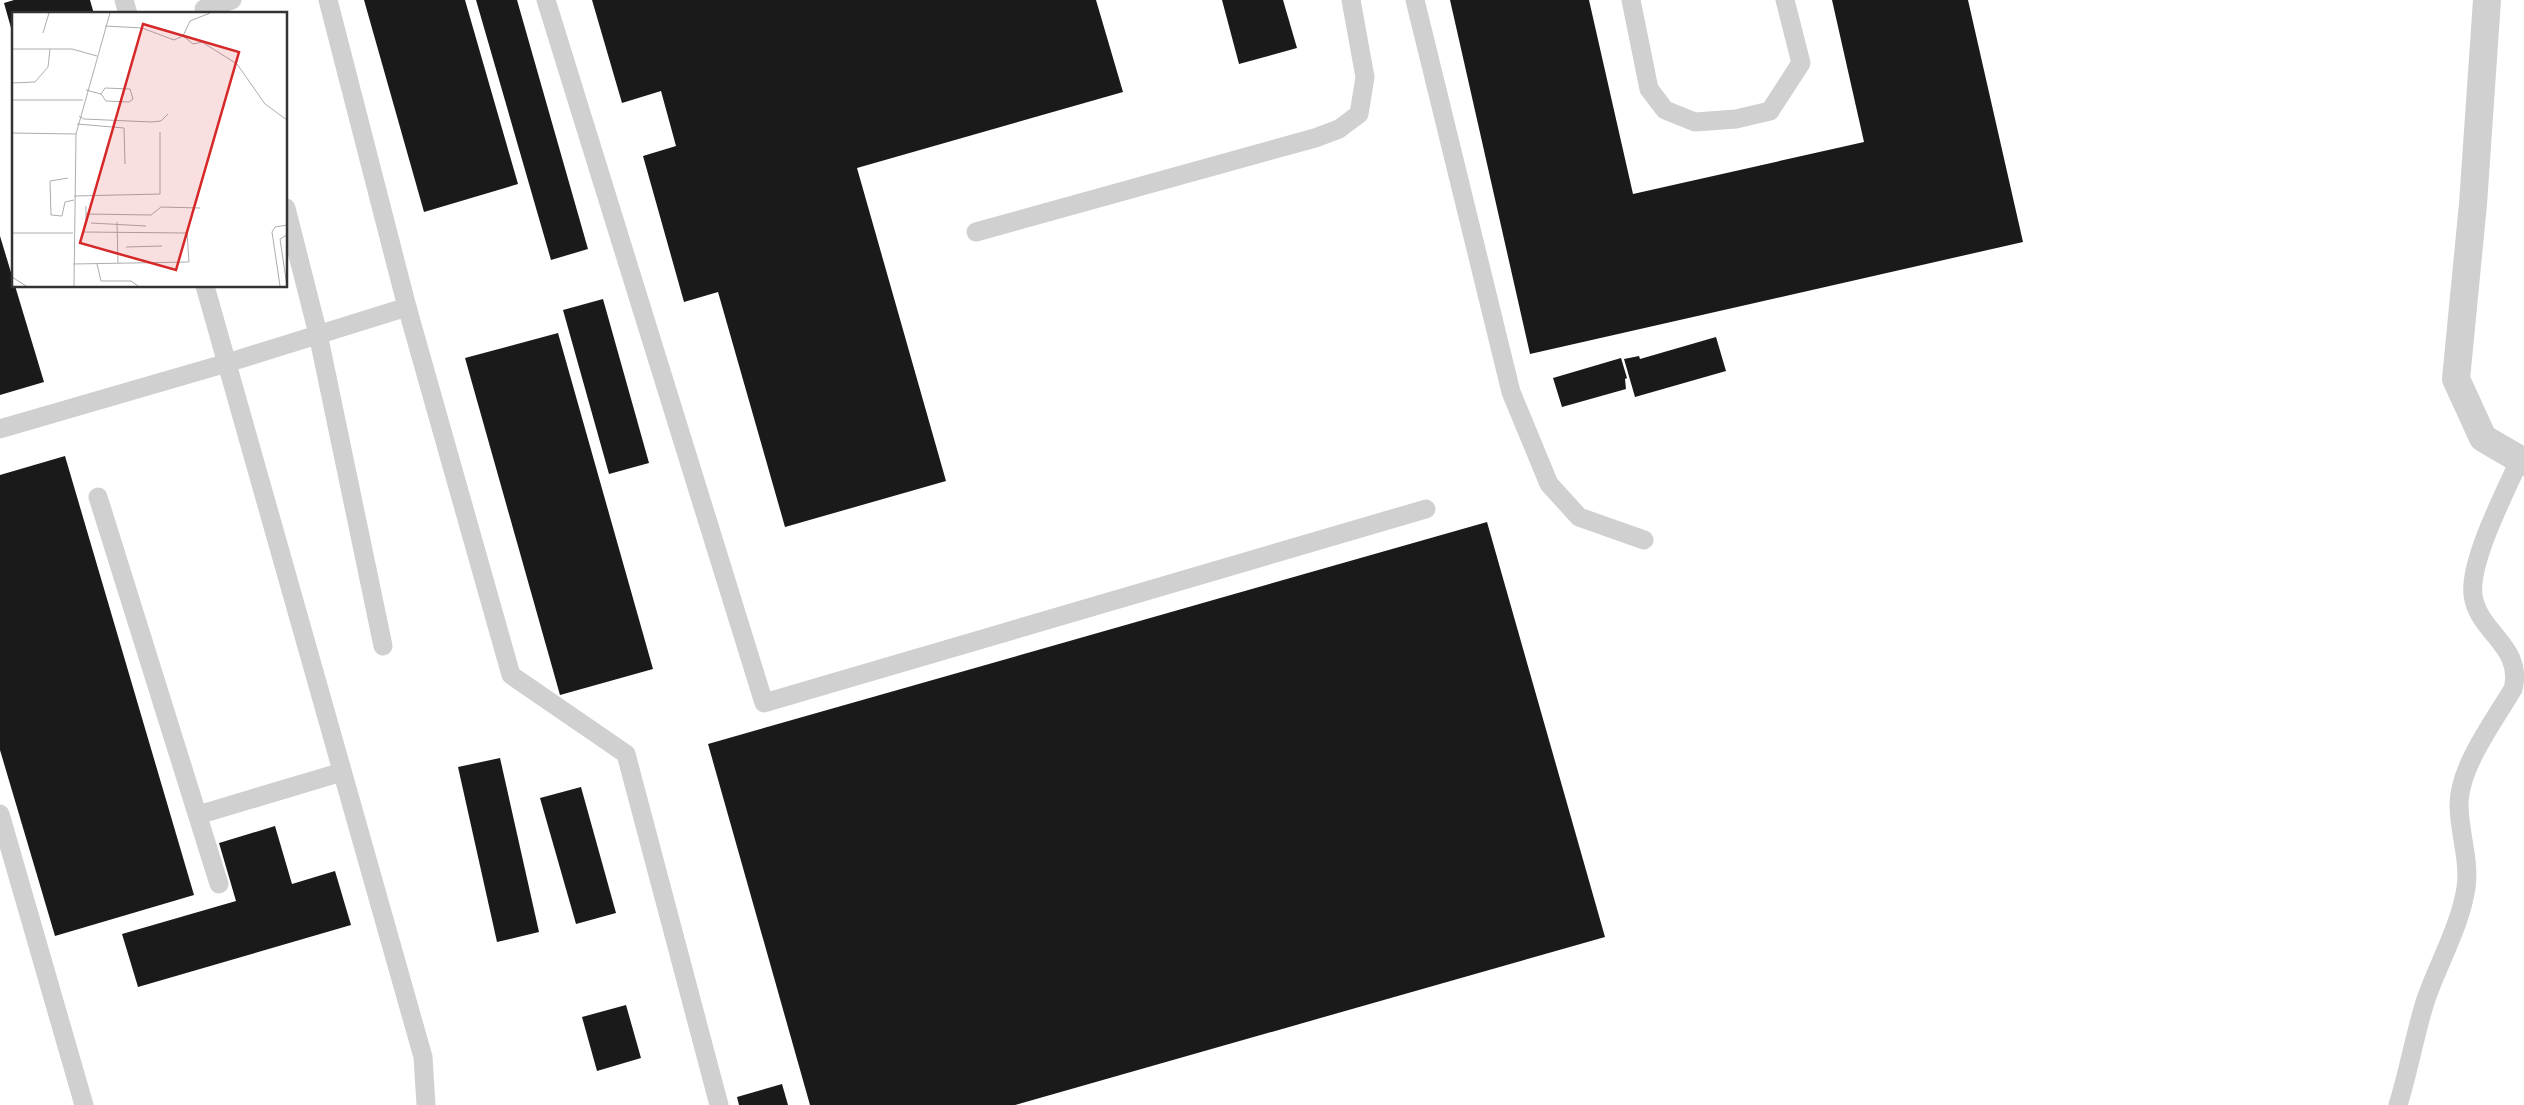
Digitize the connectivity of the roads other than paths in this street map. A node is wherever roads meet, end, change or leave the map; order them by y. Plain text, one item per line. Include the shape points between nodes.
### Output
1 (232, 0) edge
2 (328, 0) edge
3 (546, 0) edge
4 (1351, 0) edge
5 (1415, 0) edge
6 (1631, 0) edge
7 (1784, 0) edge
8 (2487, 0) edge
9 (204, 9) dead end
10 (288, 216) edge
11 (976, 232) dead end
12 (206, 288) edge
13 (407, 306) junction
14 (318, 334) junction
15 (227, 363) junction
16 (0, 429) edge
17 (2521, 461) edge
18 (98, 497) dead end
19 (1426, 509) dead end
20 (1644, 540) dead end
21 (383, 646) dead end
22 (342, 772) junction
23 (0, 814) edge
24 (198, 815) junction
25 (219, 884) dead end
26 (84, 1105) edge
27 (426, 1105) edge
28 (719, 1105) edge
29 (2398, 1105) edge

1 - 9 lane
2 - 13 lane
3 - 19 lane via 764,703
4 - 11 lane via 1364,77 1359,114 1339,129
5 - 20 lane via 1511,392 1549,484 1579,517
6 - 7 lane via 1649,89 1665,110 1695,122 1770,111 1801,63
8 - 17 street via 2473,204 2456,379 2483,438
10 - 14 lane
12 - 15 lane
13 - 14 lane
13 - 28 lane via 511,675 626,754
14 - 15 lane
14 - 21 lane
15 - 16 lane
15 - 22 lane
17 - 29 lane via 2478,559 2473,595 2484,620 2514,660 2517,679 2462,780 2459,805 2467,865 2466,887 2459,915 2421,1015
18 - 24 lane
22 - 24 lane
22 - 27 lane via 423,1058
23 - 26 lane
24 - 25 lane

